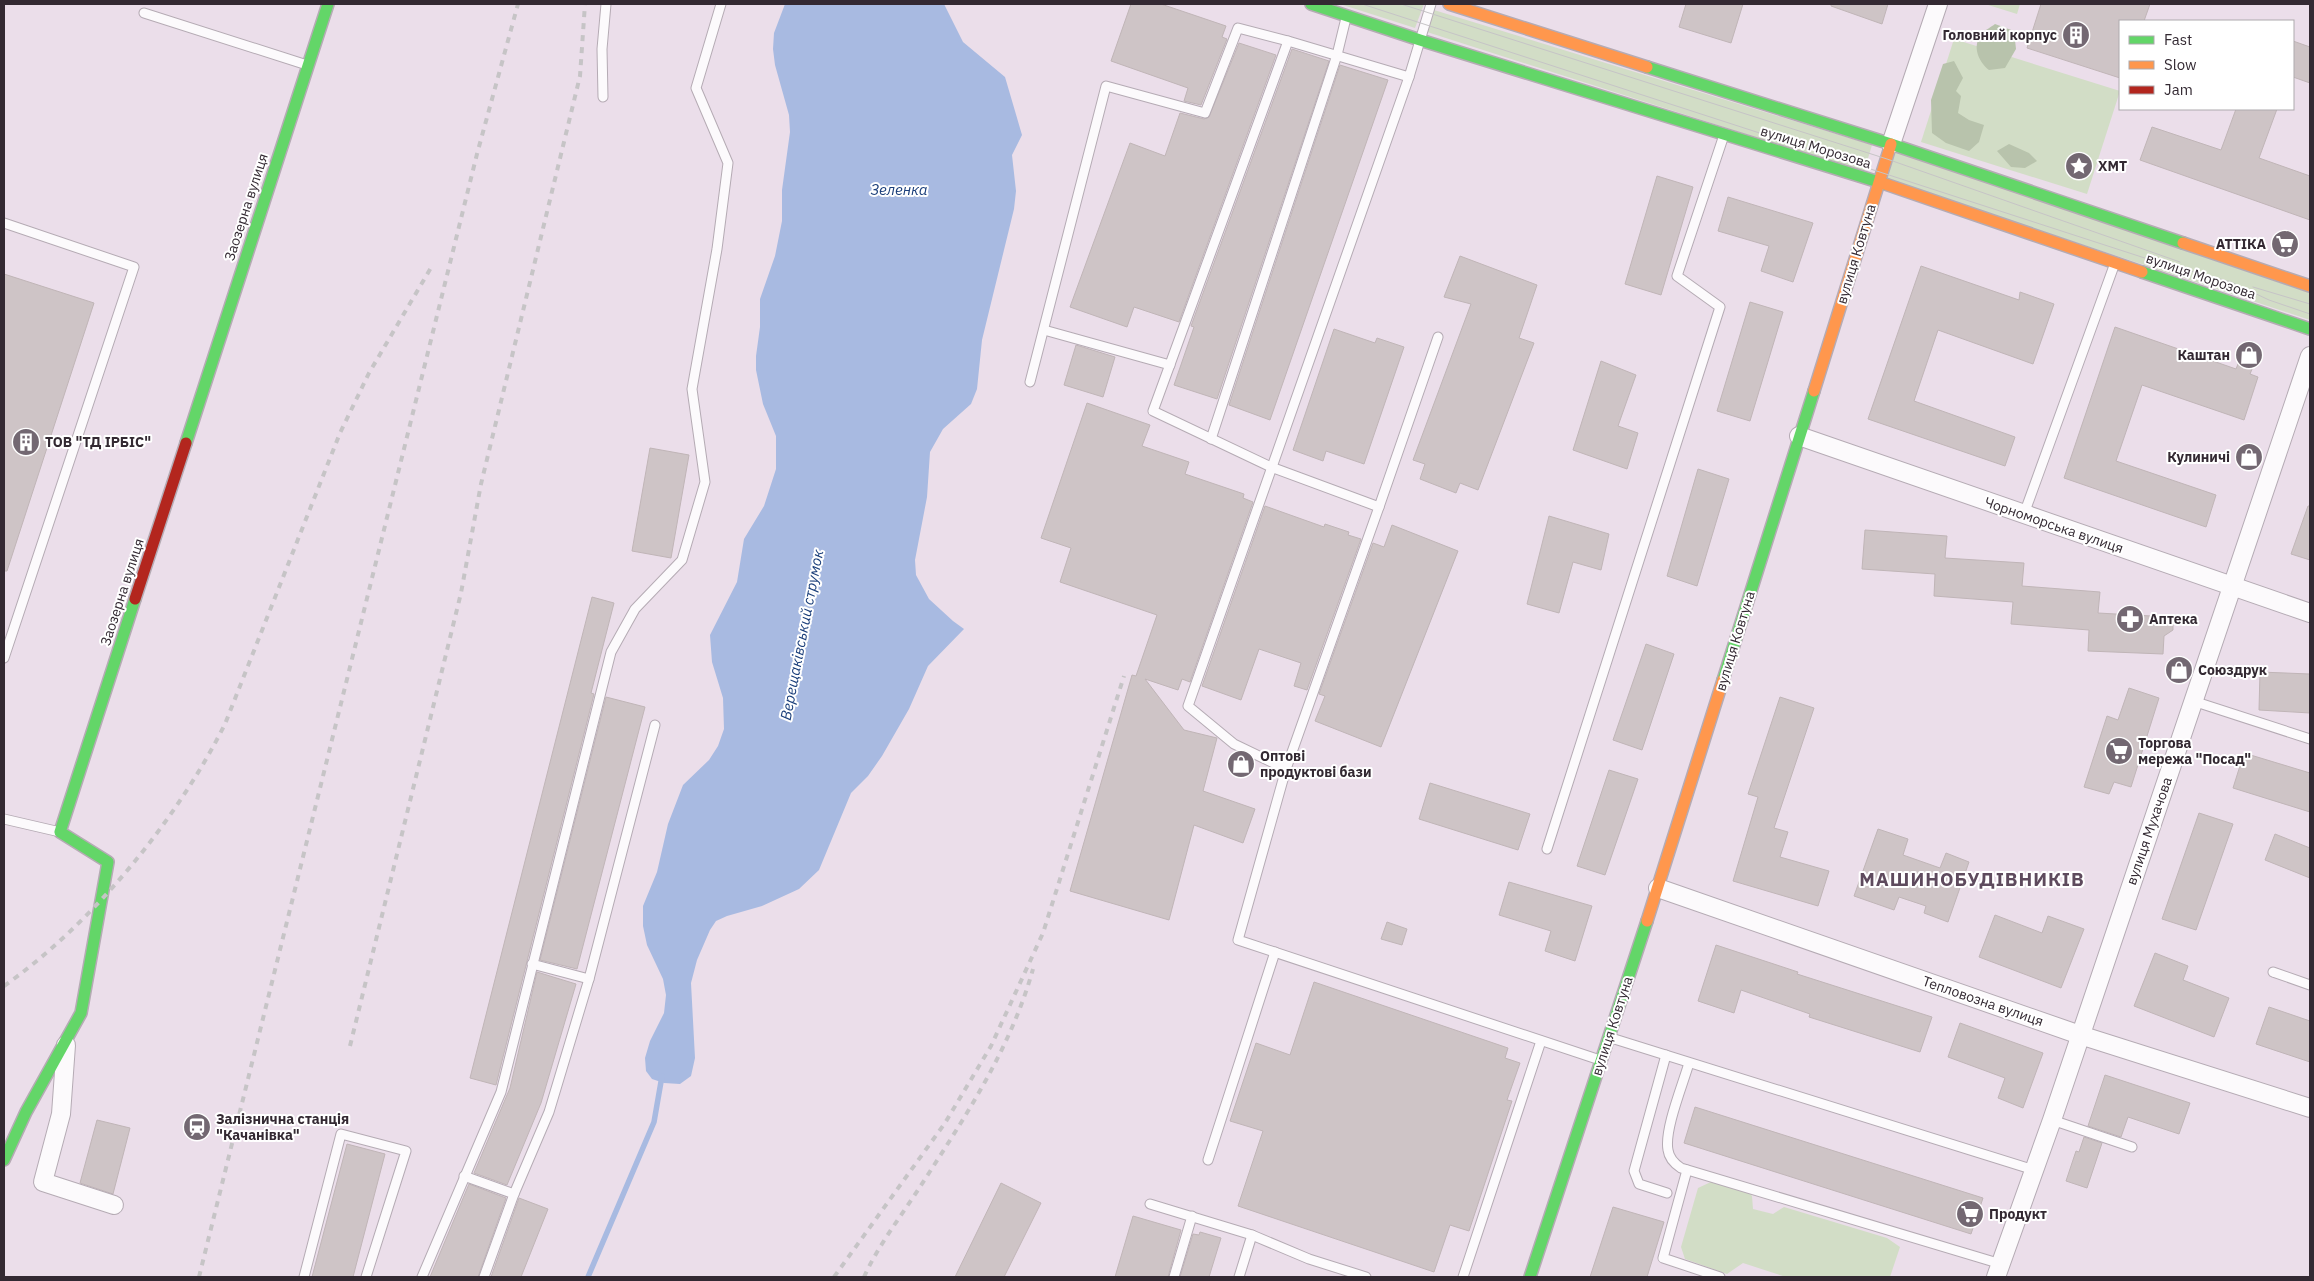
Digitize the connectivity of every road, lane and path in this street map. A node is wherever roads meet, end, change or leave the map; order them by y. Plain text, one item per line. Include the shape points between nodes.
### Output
1 (328, 4) edge
2 (606, 4) edge
3 (721, 4) edge
4 (1311, 4) edge
5 (1432, 4) edge
6 (1449, 4) edge
7 (1938, 4) edge
8 (144, 13) dead end
9 (1346, 16) junction
10 (1420, 40) junction
11 (1288, 41) junction
12 (1337, 55) junction
13 (308, 65) junction
14 (1408, 77) junction
15 (604, 96) dead end
16 (1724, 135) junction
17 (1891, 144) junction
18 (1879, 182) junction
19 (4, 224) edge
20 (2115, 263) junction
21 (2310, 286) edge
22 (2310, 329) edge
23 (1044, 330) junction
24 (1438, 337) dead end
25 (2310, 356) edge
26 (1170, 364) junction
27 (1030, 382) dead end
28 (1799, 436) junction
29 (1211, 439) junction
30 (1271, 467) junction
31 (1379, 507) junction
32 (2024, 514) junction
33 (2232, 587) junction
34 (2310, 613) edge
35 (4, 658) edge
36 (2193, 701) junction
37 (655, 725) dead end
38 (2310, 739) edge
39 (1286, 769) junction
40 (4, 819) edge
41 (60, 832) junction
42 (1547, 849) dead end
43 (1658, 888) junction
44 (1275, 952) junction
45 (532, 964) junction
46 (2273, 972) dead end
47 (589, 979) junction
48 (2310, 985) edge
49 (2080, 1035) junction
50 (1608, 1037) junction
51 (66, 1039) junction
52 (1541, 1040) junction
53 (1666, 1055) junction
54 (1600, 1060) junction
55 (1689, 1063) junction
56 (2310, 1108) edge
57 (2052, 1120) junction
58 (2132, 1147) dead end
59 (4, 1160) edge
60 (1208, 1160) dead end
61 (1687, 1170) junction
62 (2034, 1170) junction
63 (464, 1176) junction
64 (1667, 1193) dead end
65 (514, 1194) junction
66 (1150, 1204) dead end
67 (114, 1205) dead end
68 (1192, 1216) junction
69 (1252, 1235) junction
70 (1999, 1271) edge
71 (304, 1277) edge
72 (366, 1277) edge
73 (422, 1277) edge
74 (484, 1277) edge
75 (1174, 1277) edge
76 (1239, 1277) edge
77 (1366, 1277) edge
78 (1463, 1277) edge
79 (1530, 1277) edge
80 (1720, 1277) edge

1 - 13 street, Заозерна вулиця
2 - 15 lane via 602,49
3 - 45 lane via 696,88 728,163 717,249 692,389 706,482 682,560 635,609 611,652
4 - 9 street, вулиця Морозова
5 - 10 lane
6 - 17 street, вулиця Морозова
7 - 17 street, вулиця Ковтуна
8 - 13 lane
9 - 10 street, вулиця Морозова
9 - 12 lane
10 - 14 lane
10 - 16 street, вулиця Морозова
11 - 12 lane
11 - 23 lane via 1238,28 1205,113 1106,86
11 - 26 lane
12 - 14 lane
12 - 29 lane
13 - 41 street, Заозерна вулиця
14 - 30 lane
16 - 18 street, вулиця Морозова
16 - 42 lane via 1677,276 1720,308
17 - 18 street, вулиця Ковтуна
17 - 21 street, вулиця Морозова
18 - 20 street, вулиця Морозова
18 - 28 street, вулиця Ковтуна
19 - 35 lane via 134,267
20 - 22 street, вулиця Морозова
20 - 32 lane
23 - 26 lane
23 - 27 lane
24 - 31 lane
25 - 33 street, вулиця Мухачова
26 - 29 lane via 1153,411
28 - 32 street, Чорноморська вулиця
28 - 43 street, вулиця Ковтуна
29 - 30 lane
30 - 31 lane
30 - 39 lane via 1188,706 1234,744
31 - 39 lane
32 - 33 street, Чорноморська вулиця
33 - 34 street, Чорноморська вулиця
33 - 36 street, вулиця Мухачова
36 - 38 lane
36 - 49 street, вулиця Мухачова
37 - 47 lane
39 - 44 lane via 1238,940
40 - 41 lane
41 - 51 street via 108,862 81,1012
43 - 49 street, Тепловозна вулиця
43 - 50 street, вулиця Ковтуна
44 - 52 lane
44 - 60 lane
45 - 47 lane
45 - 63 lane via 501,1092
46 - 48 lane
47 - 65 lane via 549,1112
49 - 56 street, Тепловозна вулиця
49 - 57 street, вулиця Мухачова
50 - 53 lane
50 - 54 street, вулиця Ковтуна
51 - 59 street
51 - 67 street via 61,1114 43,1182
52 - 54 lane
52 - 78 lane
53 - 55 lane
53 - 64 lane via 1634,1171 1639,1184
54 - 79 street, вулиця Ковтуна
55 - 61 lane via 1667,1144 1672,1160
55 - 62 lane
57 - 58 lane
57 - 62 street, вулиця Мухачова
61 - 70 lane
61 - 80 lane via 1663,1258
62 - 70 street, вулиця Мухачова
63 - 65 lane
63 - 73 lane
65 - 74 lane
66 - 68 lane
68 - 69 lane
68 - 75 lane
69 - 76 lane
69 - 77 lane via 1309,1259
71 - 72 lane via 341,1134 406,1151

